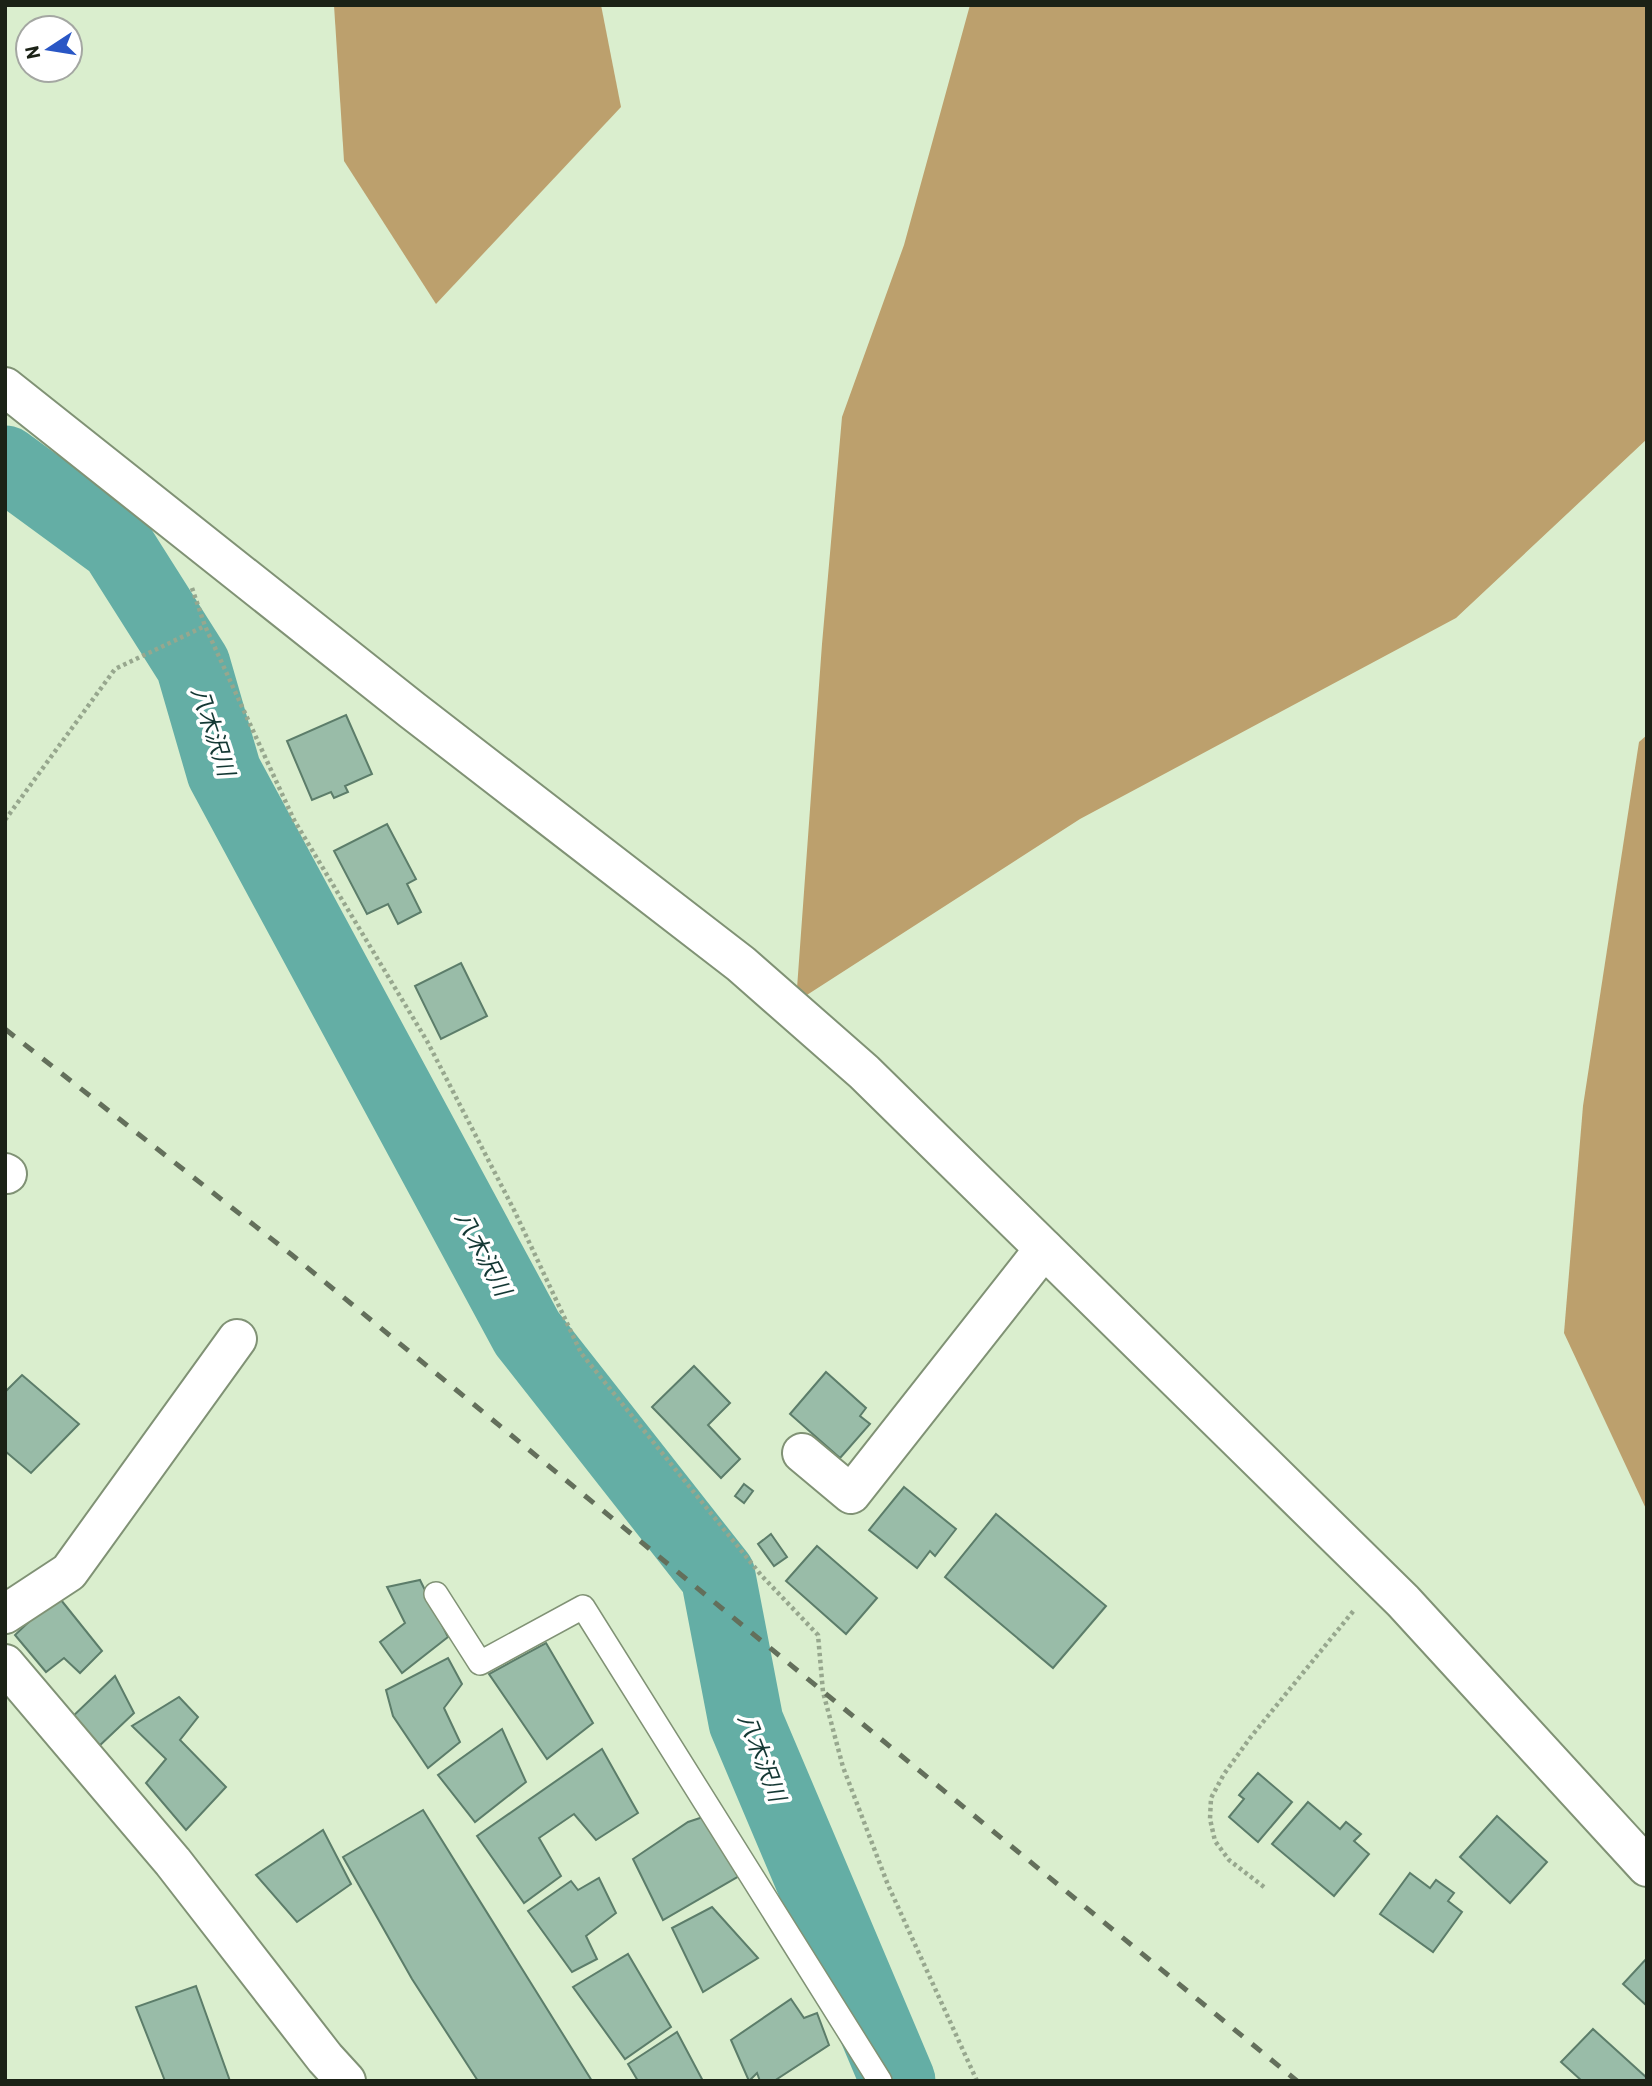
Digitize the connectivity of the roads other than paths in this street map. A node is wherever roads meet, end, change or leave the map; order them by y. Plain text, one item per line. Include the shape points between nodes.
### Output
1 (5, 387) edge
2 (1044, 1249) junction
3 (237, 1339) dead end
4 (802, 1452) dead end
5 (436, 1594) dead end
6 (5, 1614) edge
7 (5, 1664) edge
8 (1647, 1867) edge
9 (346, 2081) edge
10 (880, 2081) edge

1 - 2 street via 741,964 864,1072
2 - 4 street via 851,1494
2 - 8 street via 1403,1601
3 - 6 street via 69,1572
5 - 10 lane via 480,1663 583,1607
7 - 9 street via 173,1862

